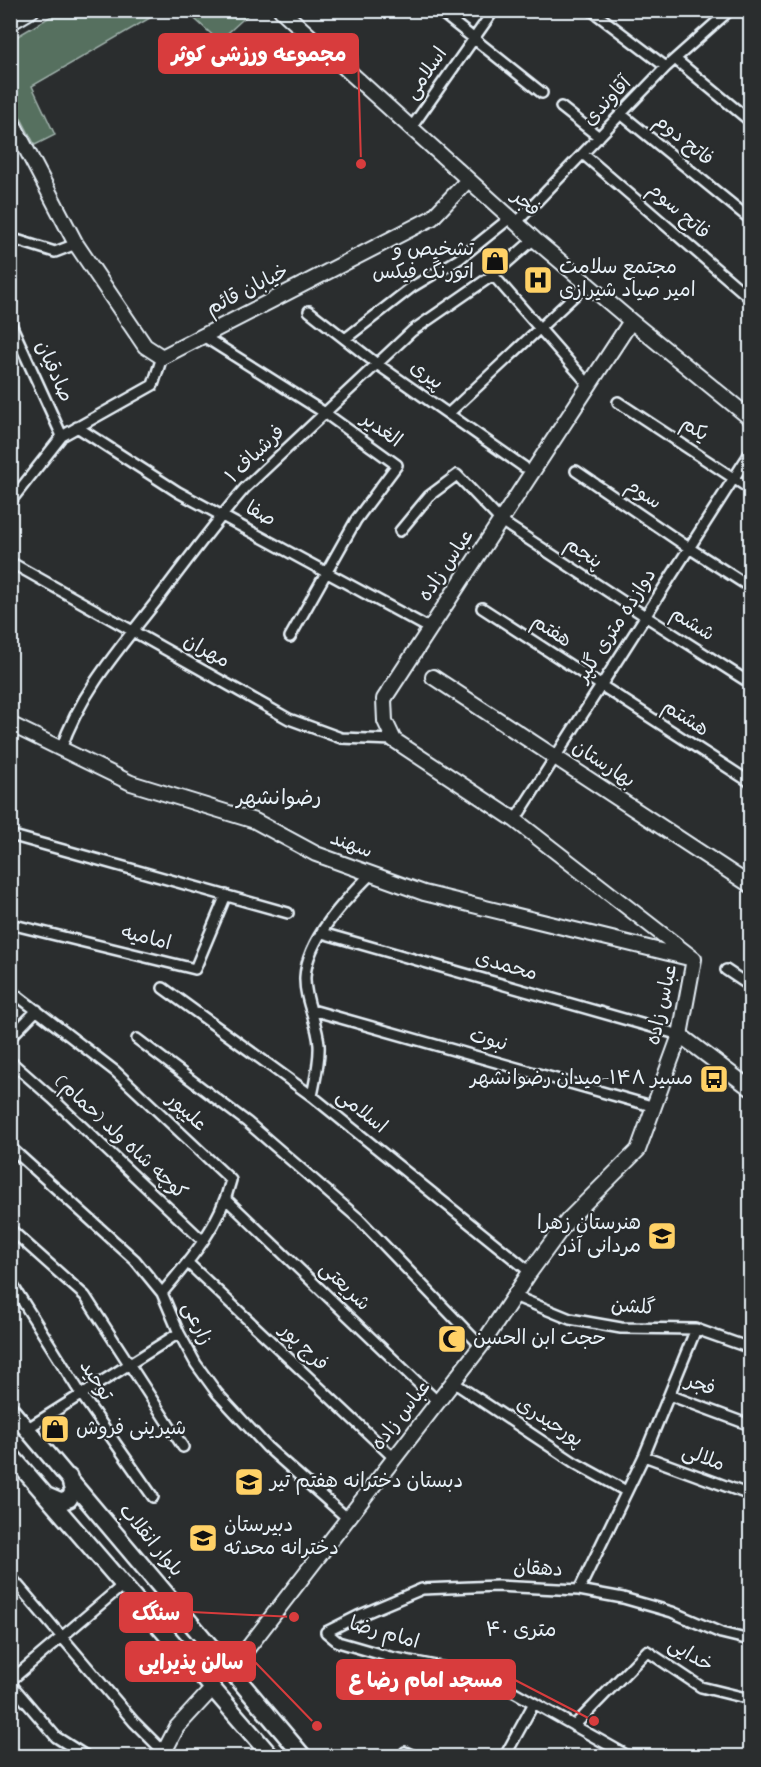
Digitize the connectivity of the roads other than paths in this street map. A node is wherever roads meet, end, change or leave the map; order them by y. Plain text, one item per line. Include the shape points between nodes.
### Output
1 (32, 10) edge
2 (281, 10) edge
3 (438, 10) edge
4 (494, 10) edge
5 (591, 10) edge
6 (730, 10) edge
7 (10, 23) edge
8 (474, 39) junction
9 (675, 59) junction
10 (666, 67) junction
11 (542, 93) dead end
12 (561, 107) dead end
13 (621, 114) junction
14 (10, 118) edge
15 (750, 121) edge
16 (411, 128) junction
17 (599, 137) junction
18 (582, 154) junction
19 (468, 180) junction
20 (750, 219) edge
21 (513, 220) junction
22 (10, 238) edge
23 (534, 239) junction
24 (76, 244) junction
25 (493, 275) junction
26 (586, 284) junction
27 (750, 298) edge
28 (309, 311) dead end
29 (631, 321) junction
30 (10, 322) edge
31 (538, 329) junction
32 (203, 336) junction
33 (345, 339) junction
34 (162, 357) junction
35 (377, 364) junction
36 (590, 386) junction
37 (618, 402) dead end
38 (326, 413) junction
39 (448, 414) junction
40 (750, 418) edge
41 (77, 427) junction
42 (62, 436) junction
43 (750, 453) edge
44 (524, 467) dead end
45 (576, 471) dead end
46 (734, 478) junction
47 (750, 489) edge
48 (10, 502) edge
49 (222, 515) junction
50 (501, 521) junction
51 (400, 531) dead end
52 (689, 548) junction
53 (10, 562) edge
54 (326, 572) junction
55 (750, 587) edge
56 (482, 608) dead end
57 (645, 616) junction
58 (429, 628) junction
59 (133, 631) junction
60 (290, 637) dead end
61 (433, 678) dead end
62 (750, 683) edge
63 (600, 686) junction
64 (10, 724) edge
65 (394, 740) junction
66 (62, 749) junction
67 (555, 756) junction
68 (750, 782) edge
69 (514, 820) junction
70 (10, 835) edge
71 (371, 874) junction
72 (750, 885) edge
73 (226, 895) junction
74 (288, 913) dead end
75 (10, 924) edge
76 (322, 933) junction
77 (694, 959) junction
78 (726, 970) dead end
79 (750, 986) edge
80 (163, 988) dead end
81 (10, 990) edge
82 (37, 1010) junction
83 (312, 1010) junction
84 (680, 1035) junction
85 (10, 1038) edge
86 (137, 1039) dead end
87 (10, 1061) edge
88 (750, 1088) edge
89 (312, 1096) junction
90 (655, 1107) junction
91 (10, 1147) edge
92 (226, 1199) junction
93 (10, 1229) edge
94 (204, 1241) junction
95 (188, 1263) junction
96 (530, 1272) junction
97 (10, 1281) edge
98 (162, 1293) junction
99 (514, 1296) junction
100 (696, 1329) junction
101 (179, 1333) junction
102 (481, 1346) junction
103 (750, 1348) edge
104 (129, 1364) junction
105 (453, 1382) junction
106 (81, 1394) junction
107 (669, 1395) junction
108 (438, 1402) junction
109 (10, 1409) edge
110 (750, 1425) edge
111 (28, 1428) junction
112 (183, 1447) dead end
113 (644, 1456) junction
114 (394, 1458) junction
115 (13, 1461) edge
116 (69, 1477) junction
117 (626, 1491) junction
118 (750, 1495) edge
119 (47, 1496) junction
120 (153, 1497) dead end
121 (347, 1518) junction
122 (10, 1576) edge
123 (123, 1585) junction
124 (579, 1590) junction
125 (326, 1632) joint
126 (63, 1638) junction
127 (750, 1640) edge
128 (230, 1671) junction
129 (10, 1682) edge
130 (213, 1688) junction
131 (750, 1699) edge
132 (534, 1703) junction
133 (574, 1726) junction
134 (163, 1754) edge
135 (86, 1756) edge
136 (271, 1756) edge
137 (303, 1756) edge
138 (505, 1756) edge
139 (628, 1756) edge

1 - 7 main road
2 - 16 main road, فجر
3 - 8 street
4 - 8 street, اسلامی
5 - 10 street
6 - 9 street, آقاوندی
8 - 11 street
8 - 16 street, اسلامی
9 - 10 street, آقاوندی
9 - 15 street
10 - 13 street, آقاوندی
12 - 17 street
13 - 17 street, آقاوندی
13 - 20 street, فاتح دوم
14 - 24 main road
16 - 19 main road, فجر
17 - 18 street, آقاوندی
18 - 21 street, آقاوندی
18 - 27 street, فاتح سوم
19 - 21 main road, فجر
19 - 32 main road, خیابان قائم via 432,218
21 - 23 main road, فجر
21 - 33 street, آقاوندی via 412,287
22 - 24 street via 55,252
23 - 25 street, فرشباف ۱
23 - 26 main road, فجر
24 - 34 main road via 145,346
25 - 31 street
25 - 35 street, فرشباف ۱ via 412,332
26 - 29 main road, فجر
26 - 31 street
28 - 33 street, پیری
29 - 36 main road, عباس زاده
29 - 40 main road, فجر
30 - 42 street, صادقیان
31 - 36 street
31 - 39 street
32 - 34 main road, خیابان قائم
32 - 38 street, الغدیر
33 - 35 street, پیری
34 - 41 street via 153,385
35 - 38 street, فرشباف ۱
35 - 39 street, پیری
36 - 50 main road, عباس زاده
37 - 46 street, یکم
38 - 49 street, فرشباف ۱ via 245,488
38 - 54 street, الغدیر via 397,465 356,520
39 - 44 street, پیری
41 - 42 street
41 - 49 street, صفا via 178,492
42 - 48 street
43 - 46 street, دوازده متری گلپر
45 - 52 street, سوم
46 - 47 street, یکم
46 - 52 street, دوازده متری گلپر
49 - 54 street, صفا
49 - 59 street, فرشباف ۱
50 - 51 street, پنجم via 457,475 429,496
50 - 57 street, پنجم
50 - 58 main road, عباس زاده
52 - 55 street, سوم
52 - 57 street, دوازده متری گلپر
53 - 59 street, مهران
54 - 58 street, صفا
54 - 60 street, الغدیر
56 - 63 street, هفتم
57 - 62 street, ششم
57 - 63 street, دوازده متری گلپر
58 - 65 main road, عباس زاده via 384,699 384,721
59 - 65 street, مهران via 289,719 341,738
59 - 66 street, فرشباف ۱ via 91,687
61 - 67 main road, بهارستان
63 - 67 street, دوازده متری گلپر
63 - 68 street, هشتم
64 - 66 main road, سهند
65 - 69 main road, عباس زاده
66 - 71 main road, سهند via 131,783 255,821 316,854
67 - 69 street, دوازده متری گلپر
67 - 72 main road, بهارستان
69 - 77 main road, عباس زاده
70 - 73 street
71 - 76 street via 339,907
71 - 77 main road, سهند via 424,893
73 - 74 street
73 - 75 street, امامیه via 195,969
76 - 83 street via 307,963 305,980
76 - 84 street, محمدی
77 - 84 main road, عباس زاده
78 - 79 street
80 - 89 street, اسلامی
81 - 82 street, علیپور
82 - 85 street
82 - 92 street, علیپور via 115,1071 231,1180
83 - 89 street via 320,1046
83 - 90 street, نبوت
84 - 88 main road
84 - 90 main road, عباس زاده
86 - 102 street via 247,1122 359,1219
87 - 94 street, کوچه شاه ولد (حمام)
89 - 96 street, اسلامی
90 - 96 main road, عباس زاده via 638,1150 568,1220
91 - 98 street, زارعی via 135,1260
92 - 94 street, علیپور
92 - 108 street, شریعتی
93 - 104 street via 85,1296
94 - 95 street, علیپور
95 - 98 street, علیپور
95 - 114 street, فرج پور
96 - 99 main road, عباس زاده
97 - 106 street, توحید
98 - 101 street, زارعی
99 - 100 street, گلشن via 570,1319 621,1328
99 - 102 main road, عباس زاده
100 - 103 street, گلشن
100 - 107 street
101 - 104 street
101 - 121 street, زارعی via 195,1364 218,1394 267,1447
102 - 105 main road, عباس زاده
104 - 106 street
104 - 112 street
105 - 108 main road, عباس زاده
105 - 117 street, پورحیدری via 575,1463
106 - 111 street
106 - 120 street, توحید
107 - 110 street, فجر
107 - 113 street
108 - 114 main road, عباس زاده
109 - 111 main road, بلوار انقلاب
111 - 116 main road, بلوار انقلاب
113 - 117 street
113 - 118 street, ملالی
114 - 121 main road, عباس زاده
115 - 119 main road
116 - 119 main road via 73,1488 69,1499 61,1502
116 - 128 main road, بلوار انقلاب
117 - 124 street
119 - 123 main road
121 - 128 main road, عباس زاده
122 - 126 street
123 - 126 street
123 - 130 main road
124 - 125 street, دهقان via 422,1589
124 - 127 street, دهقان via 672,1612 721,1633
125 - 132 street, امام رضا via 338,1642 390,1657 472,1673
126 - 129 street
126 - 134 street
128 - 130 main road
128 - 137 main road, بلوار انقلاب
129 - 135 street via 56,1737
130 - 134 main road via 177,1727
130 - 136 main road
131 - 133 street, خدایی via 701,1687 646,1651
132 - 133 street, امام رضا
132 - 138 street
133 - 139 street, امام رضا

